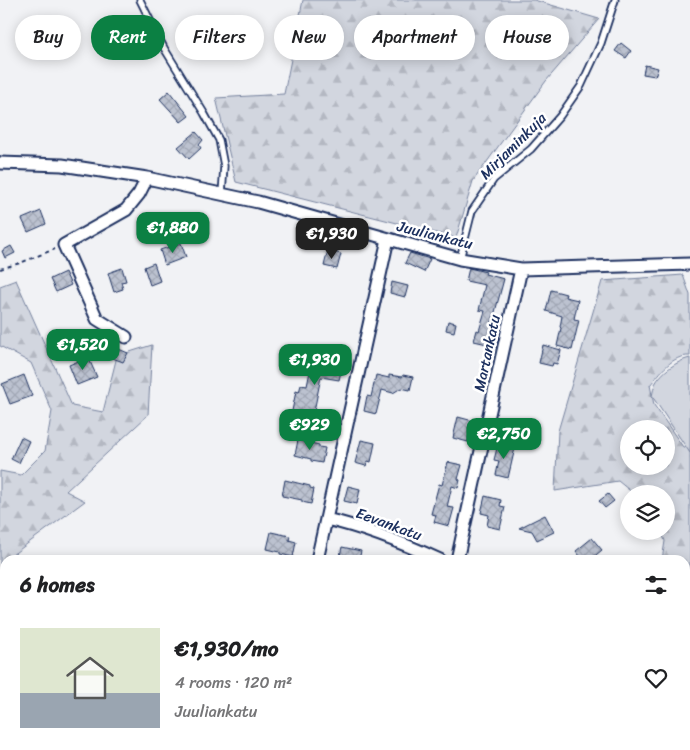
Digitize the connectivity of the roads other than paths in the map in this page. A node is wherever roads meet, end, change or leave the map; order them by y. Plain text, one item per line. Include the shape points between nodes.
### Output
1 (140, 0) edge
2 (615, 0) edge
3 (0, 163) edge
4 (147, 178) junction
5 (222, 194) junction
6 (388, 239) junction
7 (460, 259) junction
8 (690, 264) edge
9 (520, 269) junction
10 (126, 337) dead end
11 (326, 519) junction
12 (318, 555) edge
13 (429, 555) edge
14 (458, 555) edge

1 - 5 lane via 164,48 219,140 224,166
2 - 7 lane, Mirjaminkuja via 601,43 581,86 531,149 494,179 472,211
3 - 4 street, Juuliankatu via 62,164
4 - 5 street, Juuliankatu
4 - 10 street via 126,210 64,245 97,319
5 - 6 street, Juuliankatu
6 - 7 street, Juuliankatu
6 - 11 street
7 - 9 street, Juuliankatu
8 - 9 street, Juuliankatu
9 - 14 street, Martankatu
11 - 12 street
11 - 13 street, Eevankatu via 351,525

